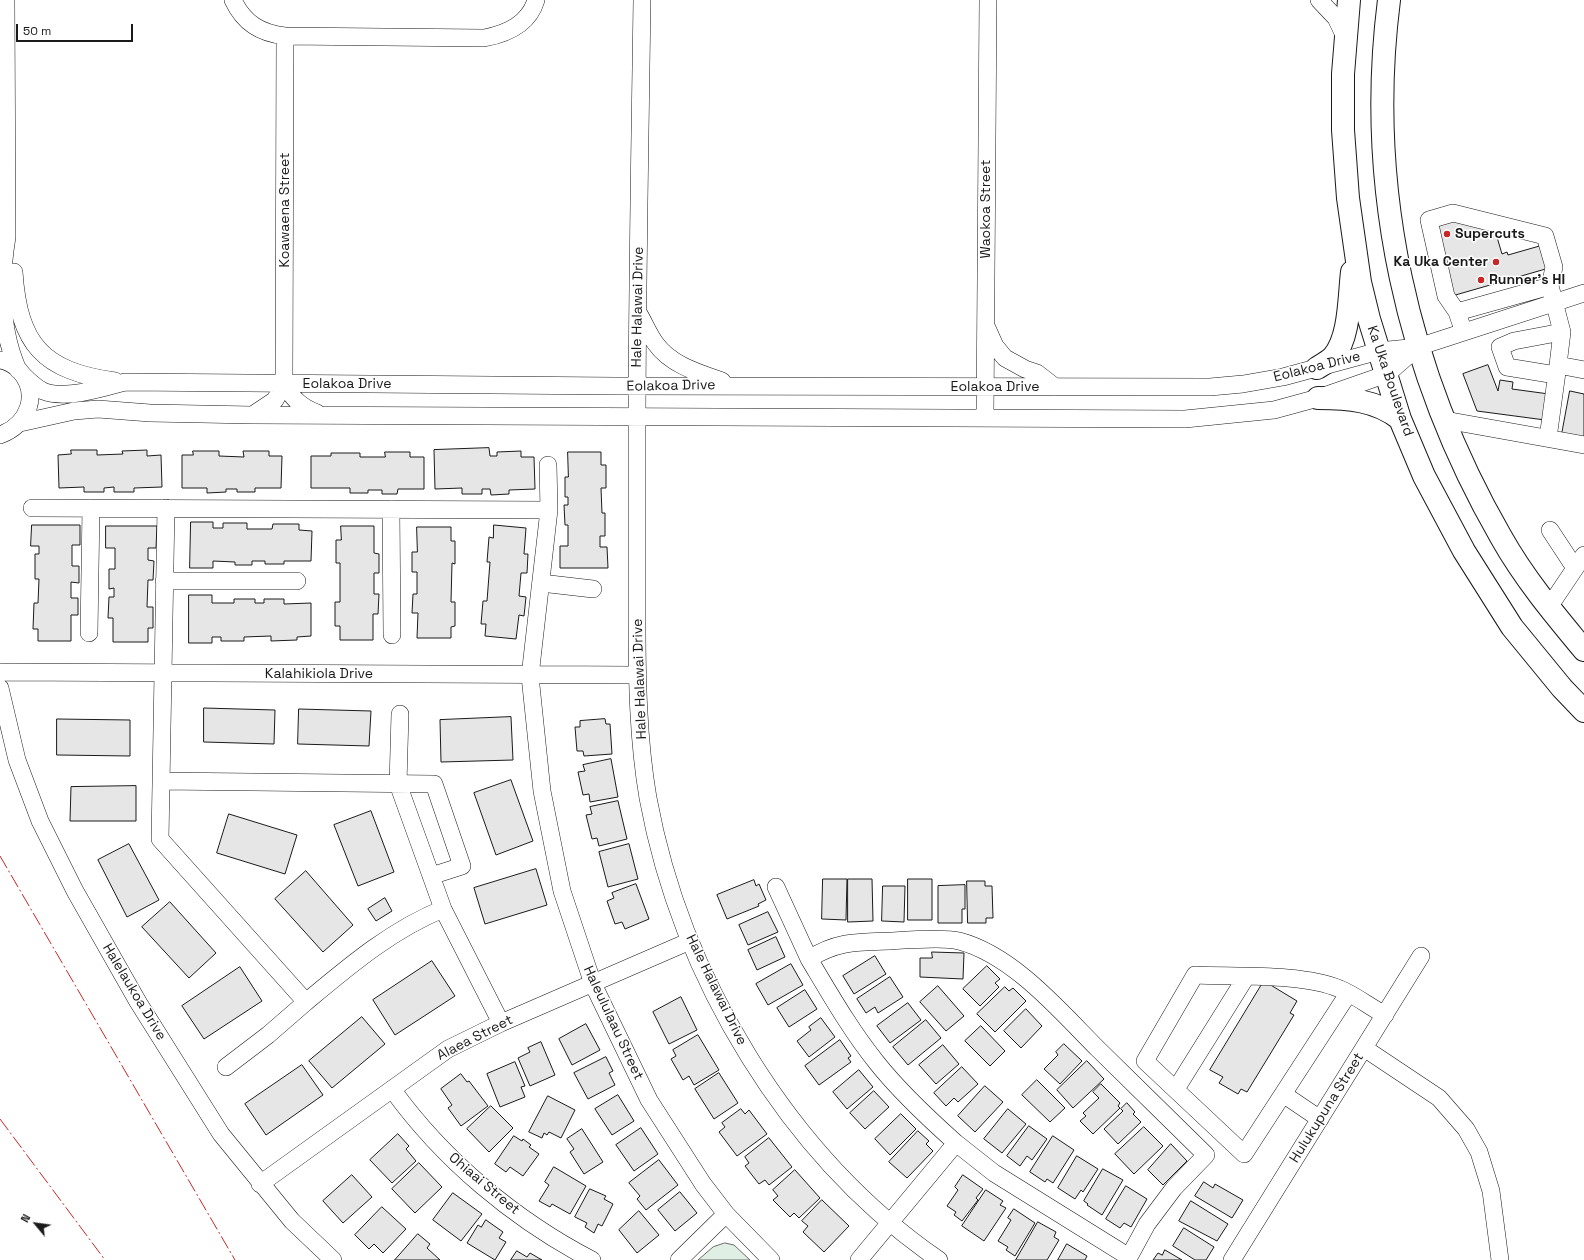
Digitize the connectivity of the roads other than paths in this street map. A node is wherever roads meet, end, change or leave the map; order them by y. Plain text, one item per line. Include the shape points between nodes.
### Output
1 (6, 0) edge
2 (233, 0) edge
3 (536, 0) edge
4 (642, 0) edge
5 (988, 0) edge
6 (1319, 0) edge
7 (1349, 0) edge
8 (1389, 0) edge
9 (285, 36) junction
10 (1345, 37) junction
11 (8, 237) junction
12 (1354, 245) junction
13 (1550, 286) junction
14 (1584, 294) edge
15 (1555, 303) junction
16 (638, 311) junction
17 (1458, 312) junction
18 (986, 325) junction
19 (1464, 332) junction
20 (1562, 332) junction
21 (1418, 347) junction
22 (1379, 350) junction
23 (0, 360) edge
24 (1317, 368) junction
25 (1557, 370) junction
26 (1584, 370) edge
27 (21, 372) junction
28 (1387, 374) junction
29 (126, 382) junction
30 (284, 384) junction
31 (734, 385) junction
32 (638, 386) junction
33 (985, 387) junction
34 (1055, 387) junction
35 (1318, 398) junction
36 (252, 415) junction
37 (320, 415) junction
38 (637, 416) junction
39 (985, 417) junction
40 (1400, 418) junction
41 (1445, 420) junction
42 (10, 430) edge
43 (1548, 438) junction
44 (1584, 445) edge
45 (0, 446) edge
46 (548, 465) dead end
47 (32, 508) dead end
48 (91, 508) junction
49 (166, 508) junction
50 (391, 509) junction
51 (549, 510) junction
52 (1550, 530) dead end
53 (1579, 561) edge
54 (164, 581) junction
55 (297, 581) dead end
56 (541, 583) junction
57 (593, 589) dead end
58 (1549, 607) junction
59 (89, 633) dead end
60 (392, 635) dead end
61 (1584, 650) edge
62 (0, 672) edge
63 (162, 674) junction
64 (637, 675) junction
65 (530, 676) junction
66 (0, 688) edge
67 (1584, 711) edge
68 (400, 714) dead end
69 (161, 781) junction
70 (398, 784) junction
71 (431, 876) junction
72 (776, 887) dead end
73 (442, 909) junction
74 (690, 941) junction
75 (1421, 956) dead end
76 (809, 959) junction
77 (1246, 977) junction
78 (593, 984) junction
79 (1348, 994) junction
80 (306, 1002) junction
81 (1384, 1015) junction
82 (501, 1023) junction
83 (1364, 1048) junction
84 (226, 1067) dead end
85 (392, 1089) junction
86 (1176, 1090) junction
87 (1283, 1094) junction
88 (1320, 1119) junction
89 (956, 1143) junction
90 (260, 1184) junction
91 (726, 1214) junction
92 (890, 1222) junction
93 (332, 1260) edge
94 (592, 1260) edge
95 (680, 1260) edge
96 (771, 1260) edge
97 (859, 1260) edge
98 (939, 1260) edge
99 (1232, 1260) edge
100 (1500, 1260) edge

1 - 11 street
2 - 9 street via 246,21 257,29
3 - 9 street via 527,17 515,28 501,35 484,38
4 - 16 street, Hale Halawai Drive
5 - 18 street, Waokoa Street
6 - 10 street via 1336,18
7 - 10 main road, Ka Uka Boulevard
8 - 21 main road via 1383,87 1386,186 1390,226 1402,291
9 - 30 street, Koawaena Street
10 - 12 main road, Ka Uka Boulevard via 1343,130
11 - 27 street via 3,258 4,307 8,340
11 - 29 street via 17,306 31,339 55,363 68,370 88,377
12 - 22 main road, Ka Uka Boulevard via 1369,319
12 - 24 main road via 1344,335 1332,357
13 - 15 street
13 - 17 street
13 - 17 street via 1554,267 1545,236 1453,213 1428,220 1446,296
14 - 15 street
15 - 19 street
15 - 20 street
16 - 31 street via 655,343 670,358 694,371
16 - 32 street, Hale Halawai Drive
17 - 19 street
18 - 33 street, Waokoa Street
18 - 34 street via 995,346 1006,358 1037,373
19 - 21 street
20 - 25 street
20 - 25 street via 1514,341 1500,347 1508,367
21 - 22 street, Eolakoa Drive
21 - 28 street, Eolakoa Drive
21 - 41 main road
22 - 24 street, Eolakoa Drive
22 - 28 main road, Ka Uka Boulevard
23 - 27 street, Eolakoa Drive
24 - 34 street, Eolakoa Drive via 1283,377 1210,387
25 - 26 street
25 - 43 street
27 - 29 street, Eolakoa Drive via 36,387 60,394 99,389
27 - 42 street via 29,387 30,400 27,412
28 - 35 street, Eolakoa Drive
28 - 40 main road, Ka Uka Boulevard
29 - 30 street, Eolakoa Drive
30 - 32 street, Eolakoa Drive
30 - 36 street via 276,400
30 - 37 street via 298,404
31 - 32 street, Eolakoa Drive
31 - 33 street, Eolakoa Drive
32 - 38 street, Hale Halawai Drive
33 - 34 street, Eolakoa Drive
33 - 39 street, Waokoa Street
35 - 39 street, Eolakoa Drive via 1274,410 1185,419
35 - 40 main road via 1349,399 1382,406
36 - 37 street, Eolakoa Drive
36 - 42 street, Eolakoa Drive via 98,409 74,411
37 - 38 street, Eolakoa Drive
38 - 39 street, Eolakoa Drive
38 - 64 street, Hale Halawai Drive
40 - 67 main road, Ka Uka Boulevard via 1424,476 1464,551 1512,627
41 - 43 street
41 - 58 main road via 1464,469 1501,538
42 - 45 street
43 - 44 street
46 - 51 street, Haleululaau Street
47 - 48 street
48 - 49 street
48 - 59 street
49 - 50 street
49 - 54 street
50 - 51 street
50 - 60 street
51 - 56 street, Haleululaau Street
52 - 53 street
53 - 58 street
54 - 55 street
54 - 63 street
56 - 57 street
56 - 65 street, Haleululaau Street
58 - 61 main road
62 - 63 street, Kalahikiola Drive
63 - 65 street, Kalahikiola Drive
63 - 69 street
64 - 65 street, Kalahikiola Drive
64 - 74 street, Hale Halawai Drive via 648,796 663,861
65 - 78 street, Haleululaau Street via 542,791 562,891
66 - 90 street, Halelaukoa Drive via 17,760 40,821 75,891 138,1002 221,1134
68 - 70 street
69 - 70 street
69 - 80 street via 160,838
70 - 71 street
70 - 71 street via 434,784 462,866
71 - 73 street
72 - 76 street
73 - 80 street via 422,917 352,963
73 - 82 street
74 - 78 street, Alaea Street
74 - 92 street, Hale Halawai Drive via 719,1002 779,1103 832,1168
75 - 81 street, Hulukupuna Street
76 - 89 street via 843,1016 877,1064 917,1107
76 - 89 street via 819,952 849,942 958,940 982,949 1002,959 1016,970 1206,1155 1174,1188 1147,1224 1129,1257 1000,1177
77 - 79 street via 1301,979 1340,989
77 - 86 street
77 - 86 street via 1195,975 1145,1061
78 - 82 street, Alaea Street
78 - 91 street, Haleululaau Street via 649,1100 703,1184
79 - 81 street
79 - 87 street
80 - 84 street via 268,1036
81 - 83 street, Hulukupuna Street
82 - 85 street, Alaea Street via 448,1049
83 - 88 street, Hulukupuna Street
83 - 100 street via 1439,1098 1466,1130 1479,1152 1491,1191
85 - 90 street, Alaea Street
85 - 94 street, Ohiaai Street via 446,1152 478,1182 539,1229
86 - 87 street via 1244,1154
87 - 88 street
88 - 99 street, Hulukupuna Street
89 - 92 street
90 - 93 street, Halelaukoa Drive via 292,1221
91 - 95 street
91 - 96 street, Haleululaau Street
92 - 97 street
92 - 98 street, Hale Halawai Drive

